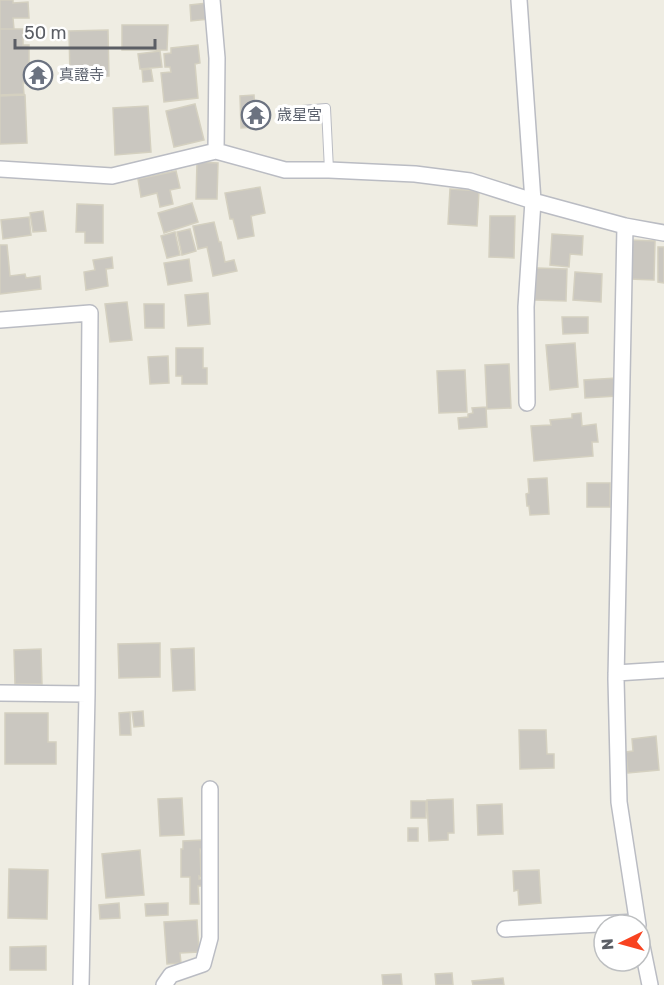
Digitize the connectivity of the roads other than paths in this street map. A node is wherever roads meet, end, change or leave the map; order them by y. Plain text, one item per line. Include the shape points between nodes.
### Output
1 (212, 0) edge
2 (519, 0) edge
3 (302, 110) dead end
4 (216, 151) junction
5 (0, 169) edge
6 (329, 170) junction
7 (533, 201) junction
8 (625, 226) junction
9 (664, 233) edge
10 (0, 320) edge
11 (527, 403) dead end
12 (664, 670) edge
13 (616, 673) junction
14 (0, 693) edge
15 (87, 694) junction
16 (210, 789) dead end
17 (636, 913) edge
18 (592, 928) edge
19 (505, 929) dead end
20 (81, 985) edge
21 (164, 985) edge

1 - 4 street via 217,58
2 - 7 street
3 - 6 lane via 326,108
4 - 5 street via 112,176
4 - 6 street via 285,170
6 - 7 street via 470,181
7 - 8 street
7 - 11 street via 526,307
8 - 9 street
8 - 13 street
10 - 15 street via 90,313
12 - 13 street
13 - 17 street via 618,802
14 - 15 street
15 - 20 street
16 - 21 street via 210,938 203,964 171,975
18 - 19 street

